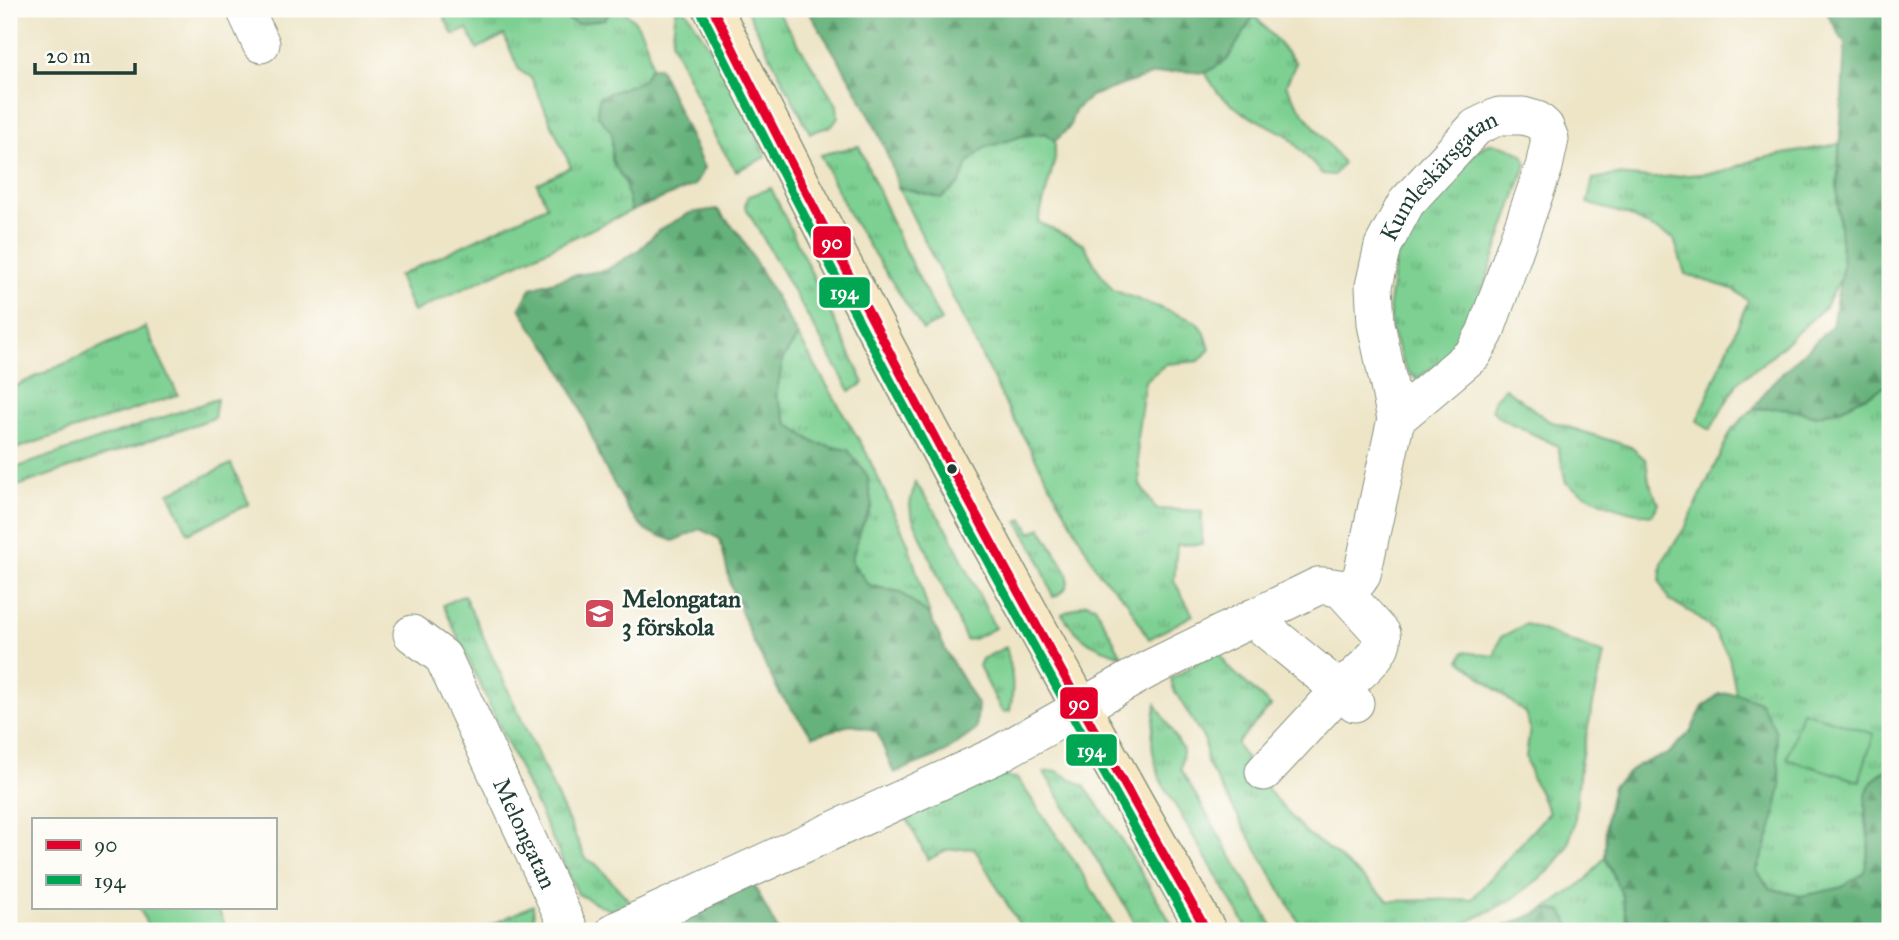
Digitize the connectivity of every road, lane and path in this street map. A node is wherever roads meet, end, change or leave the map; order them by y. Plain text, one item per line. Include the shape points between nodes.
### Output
1 (245, 9) edge
2 (713, 9) edge
3 (261, 44) dead end
4 (1396, 419) junction
5 (1342, 590) junction
6 (1252, 618) junction
7 (412, 634) dead end
8 (1347, 696) junction
9 (1080, 708) junction
10 (1264, 772) dead end
11 (570, 931) edge
12 (615, 931) edge
13 (1207, 931) edge

1 - 3 street
2 - 9 street via 838,260
4 - 4 street, Kumleskärsgatan via 1473,354 1485,332 1544,167 1550,139 1537,120 1499,116 1476,127 1406,204 1383,246 1374,286 1376,324
4 - 5 street, Kumleskärsgatan via 1362,575 1358,583
5 - 6 street via 1318,586
5 - 8 street via 1384,642
6 - 8 street
6 - 9 street
7 - 11 street, Melongatan via 443,657
8 - 10 street
9 - 12 street via 995,756
9 - 13 street

